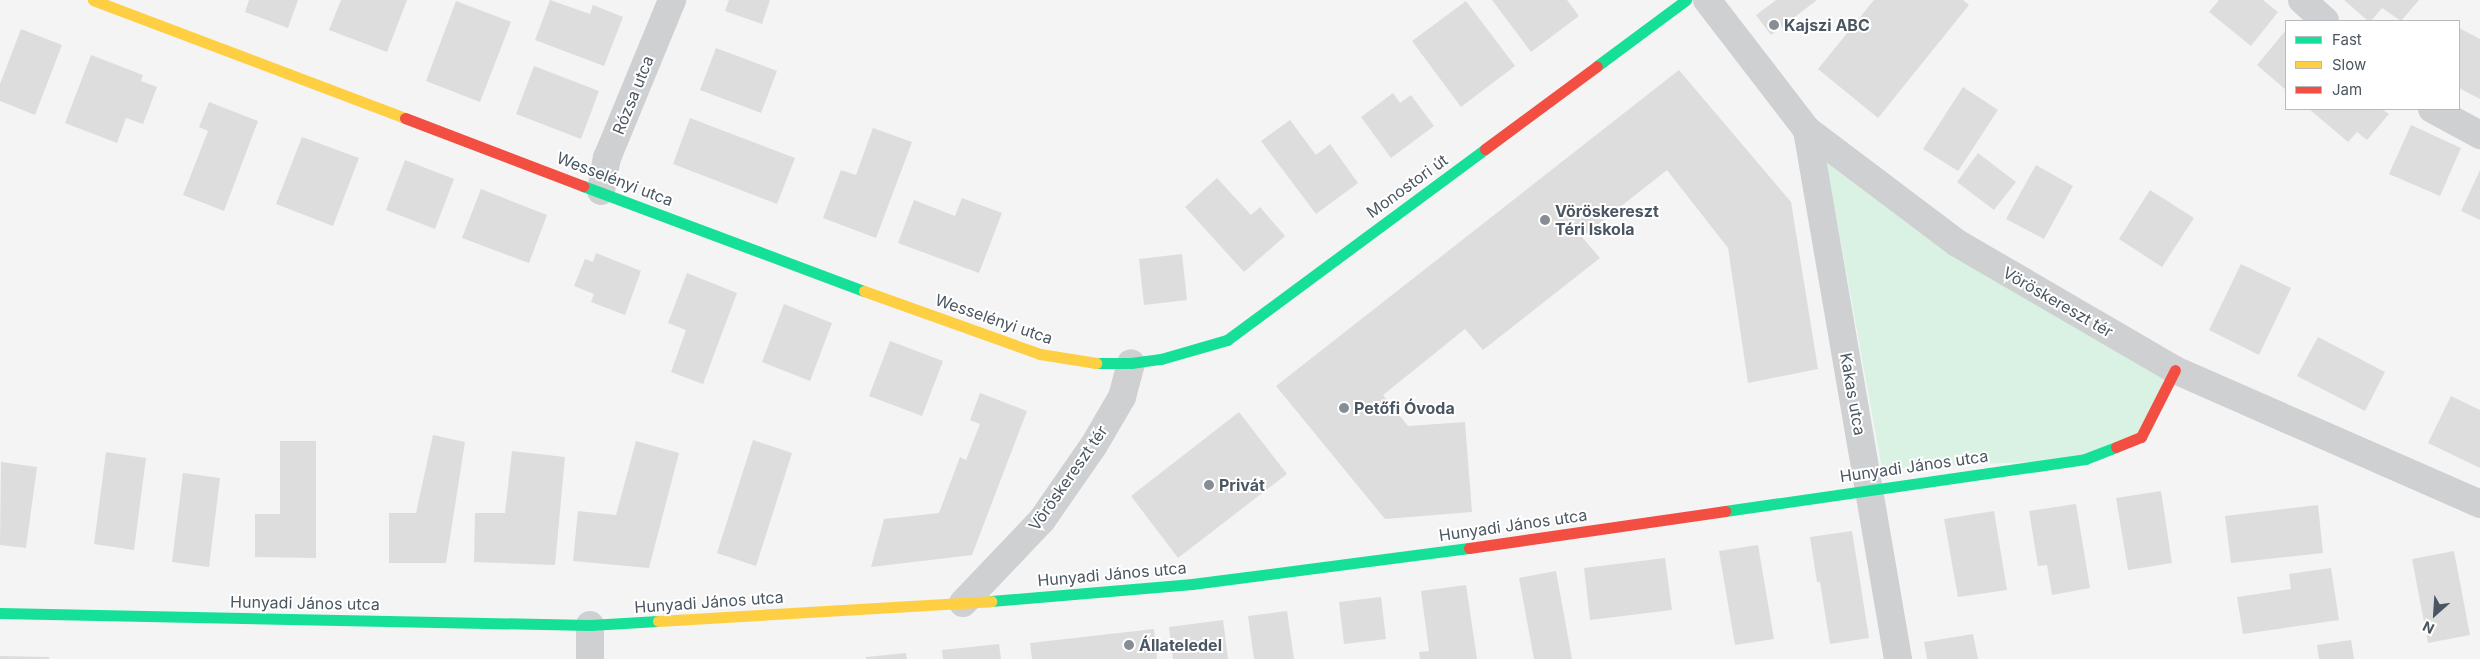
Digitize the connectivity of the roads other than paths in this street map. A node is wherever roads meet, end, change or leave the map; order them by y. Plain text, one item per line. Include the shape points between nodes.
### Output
1 (93, 0) edge
2 (672, 0) edge
3 (1686, 0) edge
4 (1707, 0) edge
5 (2302, 0) edge
6 (2324, 20) edge
7 (2434, 110) edge
8 (1807, 130) junction
9 (2480, 135) edge
10 (601, 191) junction
11 (1131, 363) junction
12 (2174, 370) junction
13 (1870, 489) junction
14 (2480, 504) edge
15 (963, 604) junction
16 (0, 613) edge
17 (590, 625) junction
18 (590, 659) edge
19 (1898, 659) edge

1 - 10 street, Wesselényi utca
2 - 10 street, Rózsa utca via 607,158
3 - 11 street, Monostori út via 1226,340 1161,359
4 - 8 street, Vöröskereszt tér
5 - 6 street
7 - 9 street
8 - 12 street, Vöröskereszt tér via 1957,243
8 - 13 street, Kakas utca
10 - 11 street, Wesselényi utca via 1040,354 1092,363
11 - 15 street, Vöröskereszt tér via 1122,397 1094,445 1042,520
12 - 13 street, Hunyadi János utca via 2141,437 2085,459
12 - 14 street, Vöröskereszt tér
13 - 15 street, Hunyadi János utca via 1429,554 1192,584
13 - 19 street, Kakas utca
15 - 17 street, Hunyadi János utca
16 - 17 street, Hunyadi János utca
17 - 18 street

